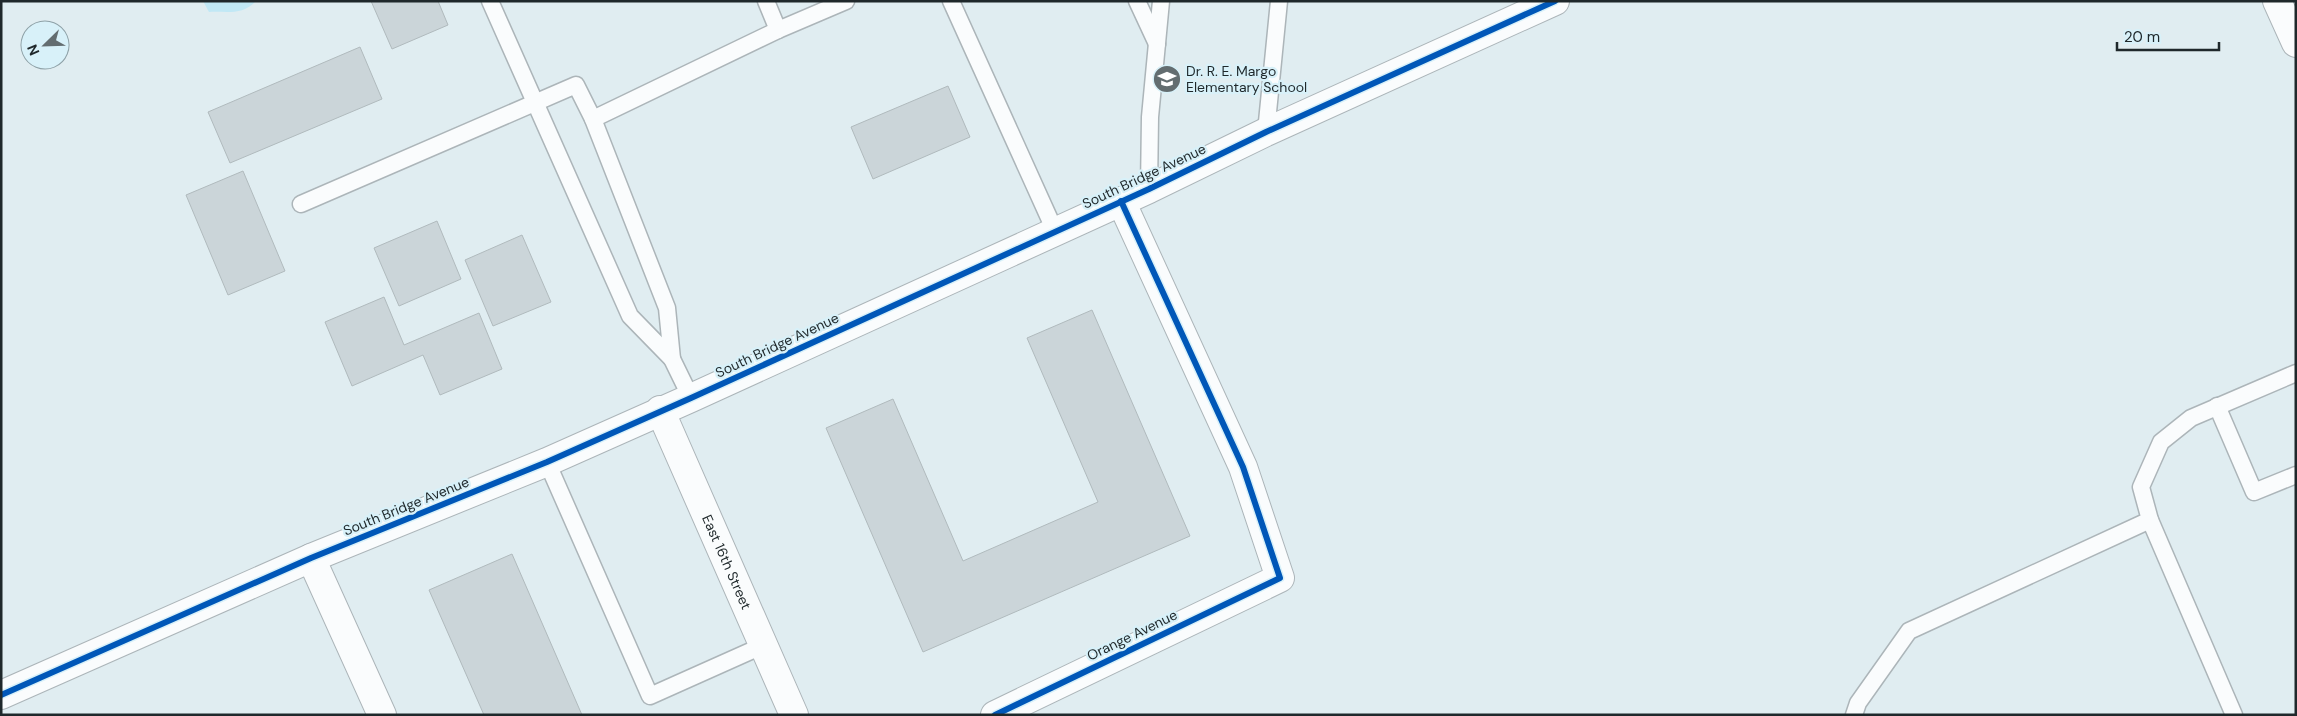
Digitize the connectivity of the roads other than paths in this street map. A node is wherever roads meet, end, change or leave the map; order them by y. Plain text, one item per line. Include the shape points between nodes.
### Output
1 (490, 1) edge
2 (766, 1) edge
3 (846, 1) edge
4 (951, 1) edge
5 (1137, 1) edge
6 (1161, 1) edge
7 (1279, 1) edge
8 (1555, 1) edge
9 (2277, 1) edge
10 (778, 30) junction
11 (2296, 43) edge
12 (1158, 46) junction
13 (537, 103) junction
14 (593, 118) junction
15 (1266, 132) junction
16 (1149, 189) junction
17 (1121, 201) junction
18 (301, 204) dead end
19 (1055, 231) junction
20 (672, 359) junction
21 (2296, 373) edge
22 (692, 398) junction
23 (2217, 406) junction
24 (660, 410) junction
25 (547, 462) junction
26 (2296, 476) edge
27 (2150, 520) junction
28 (311, 558) junction
29 (762, 646) junction
30 (1, 695) edge
31 (382, 715) edge
32 (794, 715) edge
33 (995, 715) edge
34 (1854, 715) edge
35 (2234, 715) edge

1 - 13 lane
2 - 10 lane
3 - 10 lane
4 - 19 lane
5 - 12 lane
6 - 12 lane
7 - 15 lane
8 - 15 street, South Bridge Avenue
9 - 11 street
10 - 14 lane
12 - 16 lane via 1150,117
13 - 14 lane via 576,85
13 - 18 lane
13 - 20 lane via 630,316
14 - 20 lane via 667,308
15 - 16 street, South Bridge Avenue
16 - 17 street, South Bridge Avenue
17 - 19 street, South Bridge Avenue
17 - 33 street, Orange Avenue via 1243,467 1280,578
19 - 22 street, South Bridge Avenue
20 - 22 lane
21 - 23 lane
22 - 24 street, South Bridge Avenue
23 - 26 lane via 2254,492
23 - 27 lane via 2191,418 2161,442 2141,487
24 - 25 street, South Bridge Avenue
24 - 29 street, East 16th Street
25 - 28 street, South Bridge Avenue
25 - 29 lane via 650,696
27 - 34 lane via 1908,631 1858,703
27 - 35 lane
28 - 30 street, South Bridge Avenue
28 - 31 street
29 - 32 street, East 16th Street

